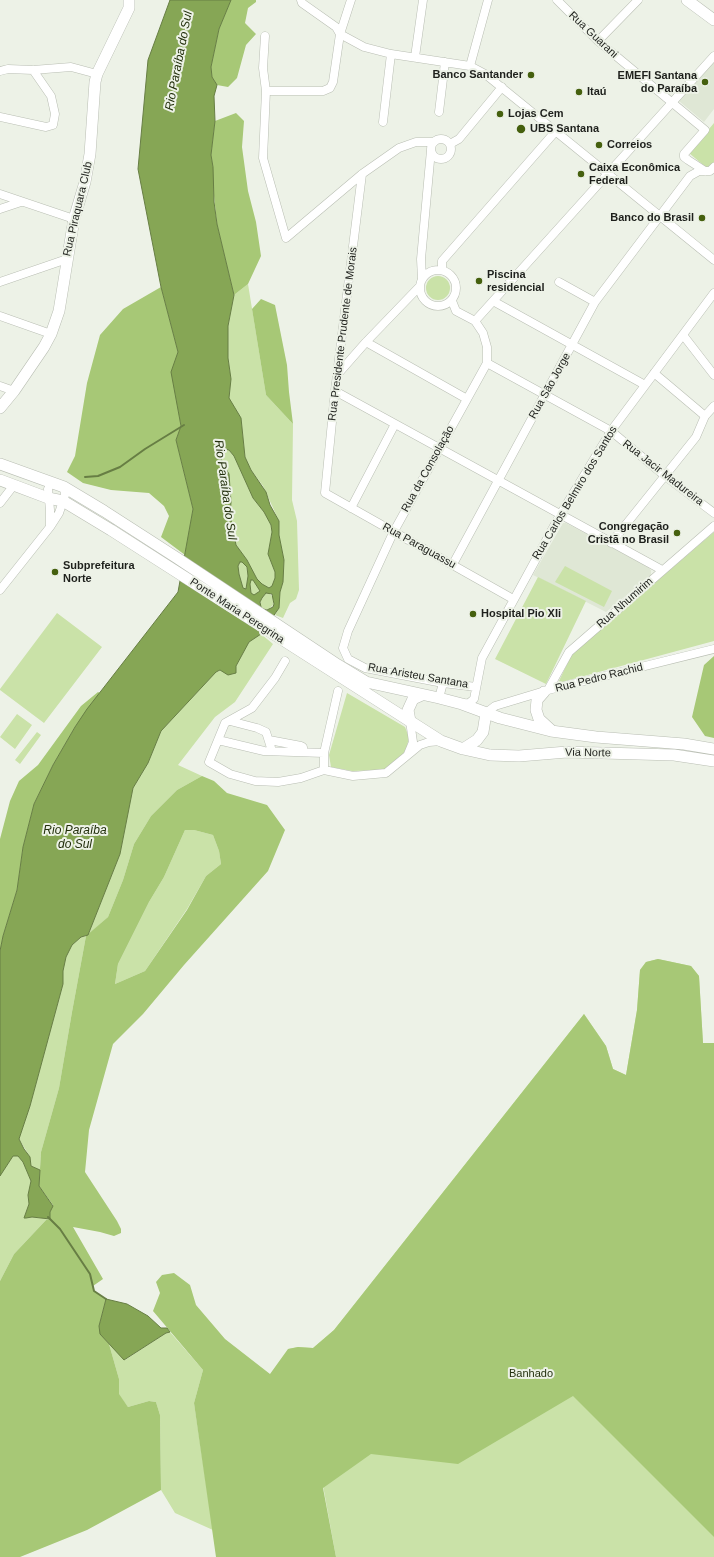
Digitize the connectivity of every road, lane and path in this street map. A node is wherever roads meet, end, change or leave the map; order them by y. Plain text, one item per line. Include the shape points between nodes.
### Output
1 (130, 0) edge
2 (350, 0) edge
3 (423, 0) edge
4 (488, 0) edge
5 (638, 0) edge
6 (687, 0) edge
7 (301, 2) edge
8 (562, 2) edge
9 (714, 20) edge
10 (340, 34) junction
11 (265, 36) dead end
12 (598, 41) junction
13 (391, 54) junction
14 (714, 56) edge
15 (416, 58) junction
16 (445, 62) junction
17 (470, 66) junction
18 (33, 70) junction
19 (0, 71) edge
20 (97, 74) junction
21 (502, 87) junction
22 (266, 91) junction
23 (671, 103) junction
24 (439, 112) dead end
25 (0, 118) edge
26 (384, 122) dead end
27 (555, 132) junction
28 (450, 144) junction
29 (433, 146) junction
30 (444, 158) junction
31 (688, 160) junction
32 (714, 167) edge
33 (705, 171) junction
34 (607, 173) junction
35 (362, 174) junction
36 (429, 174) junction
37 (690, 176) junction
38 (0, 194) edge
39 (21, 202) junction
40 (0, 209) edge
41 (660, 216) junction
42 (74, 219) junction
43 (67, 259) junction
44 (420, 259) junction
45 (714, 260) edge
46 (438, 270) junction
47 (0, 282) edge
48 (421, 282) junction
49 (559, 282) dead end
50 (714, 293) edge
51 (493, 301) junction
52 (595, 302) junction
53 (449, 303) junction
54 (0, 316) edge
55 (475, 321) junction
56 (51, 334) junction
57 (684, 335) junction
58 (366, 342) junction
59 (572, 345) junction
60 (487, 363) junction
61 (654, 374) junction
62 (337, 375) junction
63 (714, 375) edge
64 (645, 385) junction
65 (0, 386) edge
66 (14, 391) junction
67 (335, 391) junction
68 (546, 394) junction
69 (467, 399) junction
70 (714, 406) edge
71 (0, 408) edge
72 (705, 416) junction
73 (396, 424) junction
74 (611, 431) junction
75 (440, 448) junction
76 (0, 464) edge
77 (665, 476) junction
78 (0, 480) edge
79 (499, 480) junction
80 (51, 483) junction
81 (14, 486) junction
82 (64, 487) junction
83 (325, 493) joint
84 (48, 498) junction
85 (63, 501) junction
86 (0, 502) edge
87 (351, 508) junction
88 (714, 513) edge
89 (560, 515) junction
90 (714, 526) edge
91 (50, 527) junction
92 (393, 532) junction
93 (611, 543) junction
94 (453, 564) junction
95 (662, 570) junction
96 (0, 590) edge
97 (513, 599) junction
98 (343, 648) joint
99 (714, 649) edge
100 (285, 661) dead end
101 (335, 668) junction
102 (443, 683) junction
103 (476, 686) junction
104 (338, 691) dead end
105 (546, 691) junction
106 (422, 694) junction
107 (438, 698) junction
108 (462, 704) junction
109 (486, 713) junction
110 (230, 720) junction
111 (410, 721) junction
112 (551, 730) junction
113 (218, 740) junction
114 (269, 740) junction
115 (441, 741) junction
116 (463, 749) junction
117 (714, 749) edge
118 (272, 751) junction
119 (303, 752) junction
120 (324, 753) junction
121 (408, 754) junction
122 (714, 761) edge
123 (324, 770) junction

1 - 20 main road, Rua Piraquara Club via 129,8
2 - 10 street
3 - 15 street
4 - 17 street
5 - 12 street
6 - 9 main road
7 - 10 street via 336,27
8 - 12 street, Rua Guarani
10 - 13 street via 364,47
10 - 22 street via 330,88 324,91
11 - 22 street via 263,68
12 - 23 street, Rua Guarani
13 - 15 street
13 - 26 street
14 - 23 street
15 - 16 street
16 - 17 street
16 - 24 street
17 - 21 street
18 - 19 street
18 - 20 street via 71,67
18 - 25 street via 51,96 55,118 53,125 46,128
20 - 42 main road, Rua Piraquara Club via 90,154
21 - 27 street
21 - 28 street via 459,139
22 - 35 street via 263,158 286,238
23 - 31 street, Rua Guarani via 705,130 685,151 684,157
23 - 34 street
27 - 34 street
27 - 46 street via 442,261
28 - 29 street via 442,139
28 - 30 street via 451,153
29 - 30 street via 432,154
29 - 35 street via 416,142 399,148
29 - 36 street
30 - 36 street
31 - 33 street
31 - 37 street via 691,166
32 - 33 street via 710,171
33 - 37 street via 695,172
34 - 41 street
34 - 51 street
35 - 62 street, Rua Presidente Prudente de Morais
36 - 44 street
37 - 41 street, Rua São Jorge
38 - 39 street
39 - 40 street
39 - 42 street
41 - 45 street
41 - 52 street, Rua São Jorge
42 - 43 main road, Rua Piraquara Club
43 - 47 street
43 - 56 main road, Rua Piraquara Club via 59,311
44 - 46 street
44 - 48 street
46 - 48 street via 428,273
46 - 53 street via 449,273 457,286 456,294
48 - 53 street via 420,294 425,301 438,307
48 - 58 street
49 - 52 street
50 - 57 street, Rua Carlos Belmiro dos Santos
51 - 55 street
51 - 59 street
52 - 59 street, Rua São Jorge
53 - 55 street via 456,311
54 - 56 street
55 - 60 street via 483,333 487,347
56 - 66 main road, Rua Piraquara Club
57 - 61 street, Rua Carlos Belmiro dos Santos
57 - 63 street
58 - 62 street
58 - 69 street
59 - 64 street
59 - 68 street, Rua São Jorge
60 - 68 street, Rua Jacir Madureira
60 - 69 street, Rua da Consolação
61 - 64 street, Rua Carlos Belmiro dos Santos
61 - 72 street
62 - 67 street, Rua Presidente Prudente de Morais
64 - 74 street, Rua Carlos Belmiro dos Santos
65 - 66 street
66 - 71 main road, Rua Piraquara Club
67 - 73 street
67 - 83 street, Rua Presidente Prudente de Morais
68 - 74 street, Rua Jacir Madureira
68 - 79 street, Rua São Jorge
69 - 75 street, Rua da Consolação
70 - 72 street
72 - 77 street via 696,436
73 - 75 street
73 - 87 street
74 - 77 street, Rua Jacir Madureira
74 - 89 street, Rua Carlos Belmiro dos Santos
75 - 79 street
75 - 92 street, Rua da Consolação
76 - 80 main road, Ponte Maria Peregrina
77 - 88 street, Rua Jacir Madureira
77 - 93 street
78 - 81 main road
79 - 89 street
79 - 94 street, Rua São Jorge
80 - 82 main road, Ponte Maria Peregrina
80 - 84 street
81 - 84 main road
81 - 86 street
82 - 85 street
82 - 101 main road, Ponte Maria Peregrina via 177,558
83 - 87 street, Rua Paraguassu
84 - 85 main road
84 - 91 street
85 - 91 street
85 - 101 main road, Ponte Maria Peregrina via 170,567 321,666
87 - 92 street, Rua Paraguassu
89 - 93 street
89 - 97 street, Rua Carlos Belmiro dos Santos
90 - 95 street, Rua Nhumirim
91 - 96 street
92 - 94 street, Rua Paraguassu
92 - 98 street, Rua da Consolação via 348,631
93 - 95 street
94 - 97 street, Rua Paraguassu
95 - 105 street, Rua Nhumirim via 569,652
97 - 103 street, Rua Carlos Belmiro dos Santos via 482,658
98 - 102 street, Rua Aristeu Santana via 348,659 365,668
99 - 105 street, Rua Pedro Rachid
100 - 110 street via 252,708
101 - 106 main road, Via Norte via 366,682
101 - 111 main road, Via Norte
102 - 103 street, Rua Aristeu Santana
102 - 107 street
103 - 108 street, Rua Carlos Belmiro dos Santos via 474,699 470,703
104 - 120 street
105 - 109 street, Rua Pedro Rachid via 495,706
105 - 112 main road via 537,700 536,710 539,719
106 - 107 main road, Via Norte
106 - 111 main road via 413,699 408,710
107 - 108 main road, Via Norte
108 - 109 main road, Via Norte
109 - 112 main road, Via Norte
109 - 116 main road via 483,732 477,740
110 - 113 street
110 - 114 street via 266,732
111 - 115 main road, Via Norte
111 - 121 street via 413,742
112 - 117 main road, Via Norte
113 - 118 street
113 - 123 street via 209,762 230,774 255,781 278,782
114 - 118 street
114 - 119 street via 301,746
115 - 116 main road, Via Norte
115 - 121 street via 420,745
116 - 122 main road, Via Norte via 490,755 519,756 567,752 674,755
118 - 119 street
119 - 120 street
120 - 123 street
121 - 123 street via 386,774 353,776

